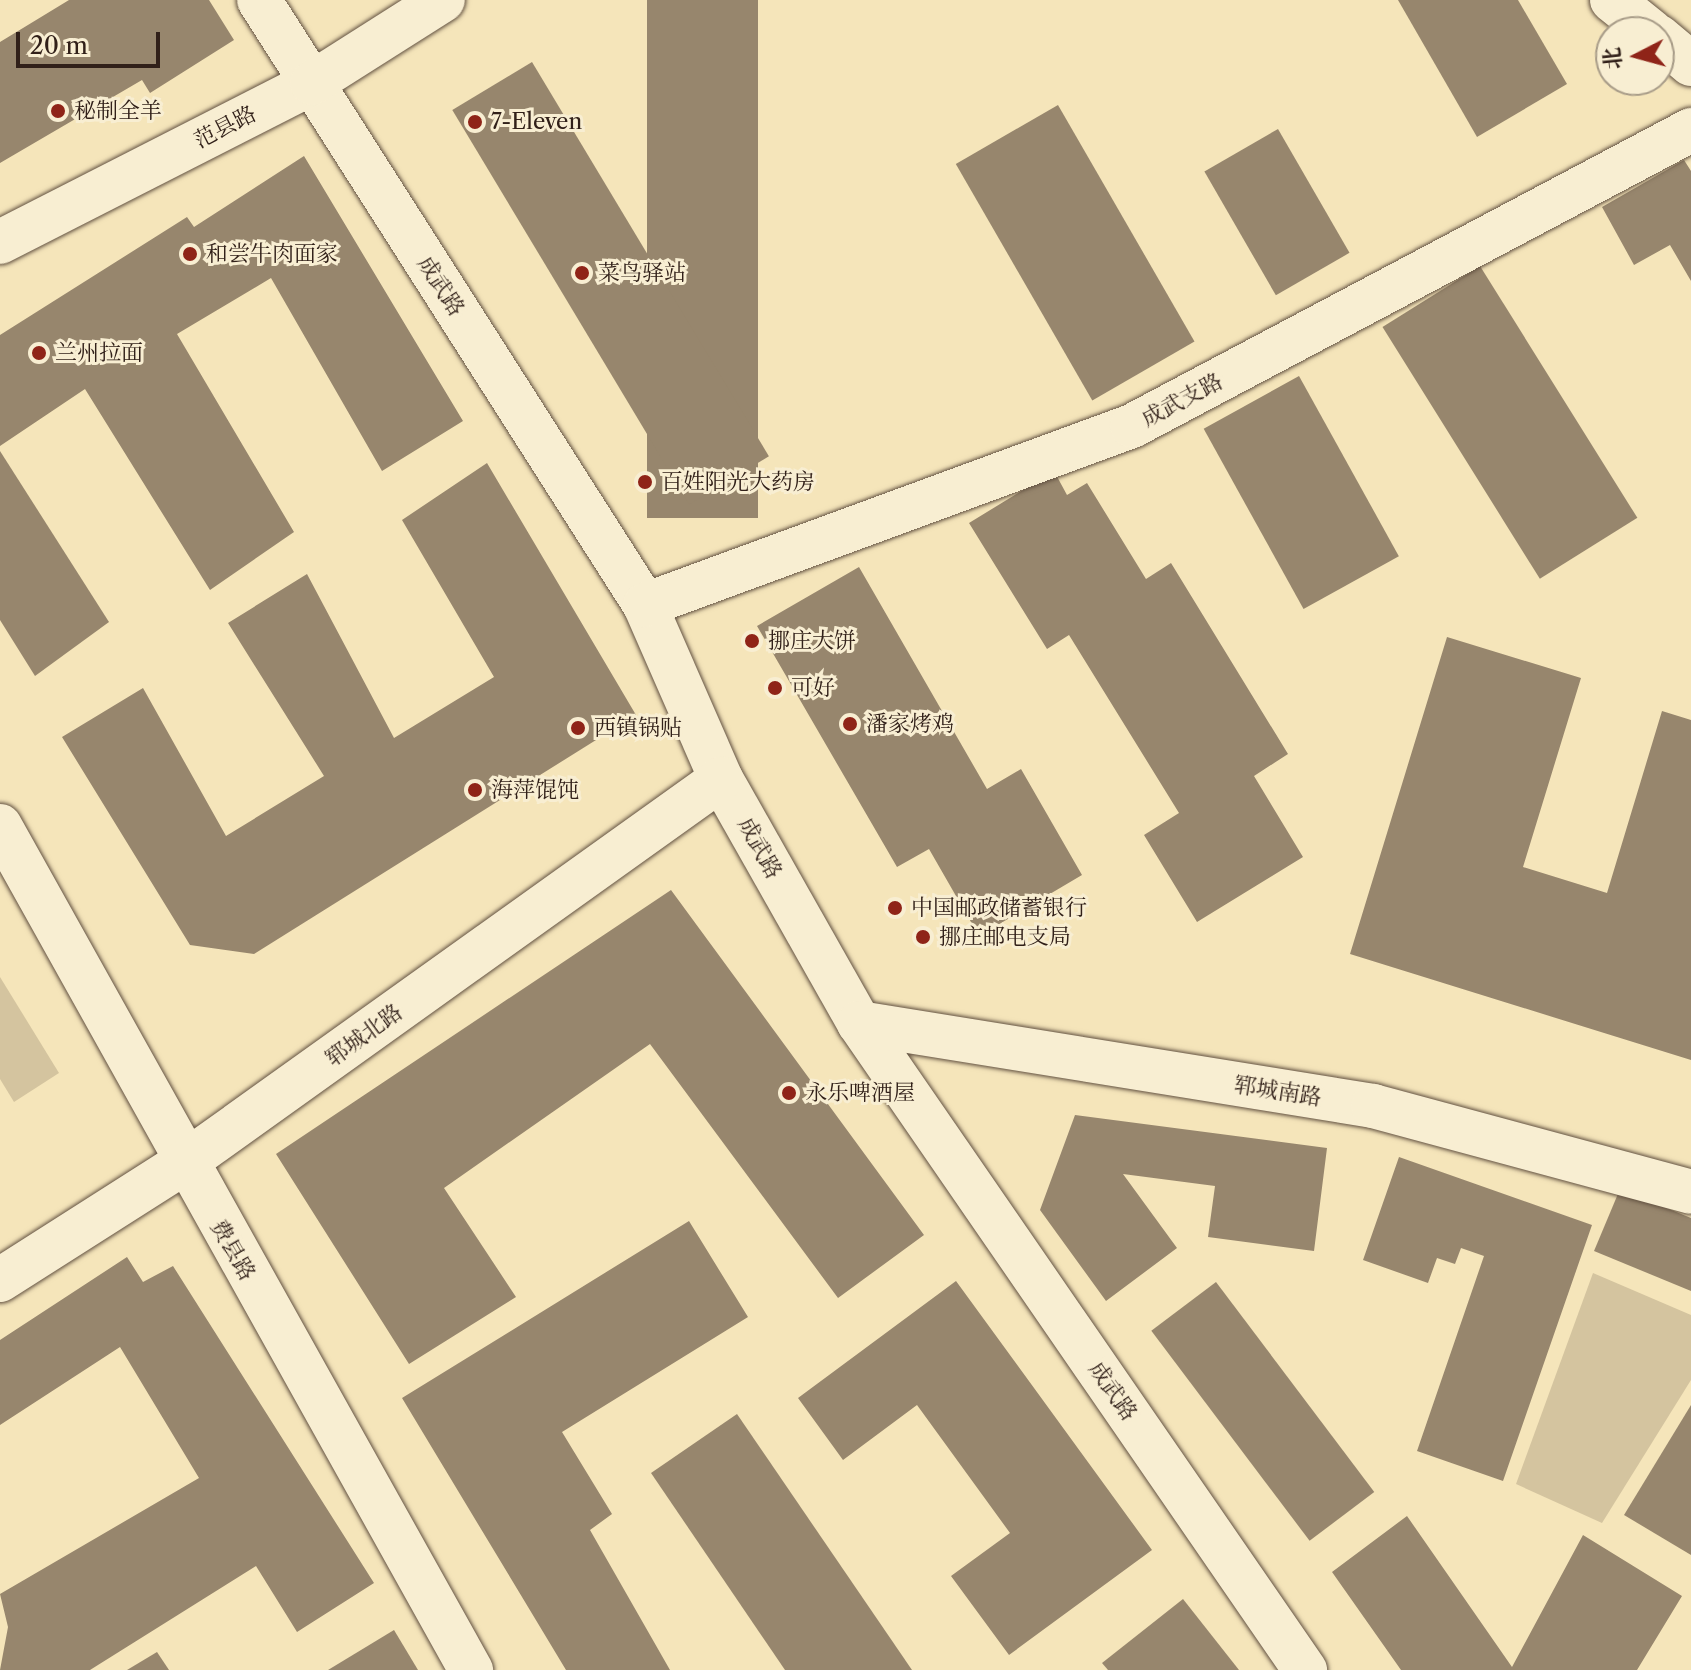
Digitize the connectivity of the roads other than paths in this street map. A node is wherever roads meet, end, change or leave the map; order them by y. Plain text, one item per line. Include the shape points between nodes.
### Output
1 (259, 0) edge
2 (443, 0) edge
3 (1612, 0) edge
4 (1633, 16) edge
5 (312, 83) junction
6 (1691, 130) edge
7 (0, 242) edge
8 (645, 605) junction
9 (721, 779) junction
10 (0, 826) edge
11 (859, 1023) junction
12 (184, 1163) junction
13 (1691, 1192) edge
14 (0, 1280) edge
15 (471, 1670) edge
16 (1305, 1670) edge

1 - 5 street, 成武路
2 - 5 street, 范县路
3 - 4 street
5 - 7 street, 范县路
5 - 8 street, 成武路
6 - 8 street, 成武支路 via 1132,426
8 - 9 street, 成武路
9 - 11 street, 成武路
9 - 12 street, 郓城北路
10 - 12 street, 费县路
11 - 13 street, 郓城南路 via 1373,1106
11 - 16 street, 成武路
12 - 14 street, 郓城北路
12 - 15 street, 费县路

